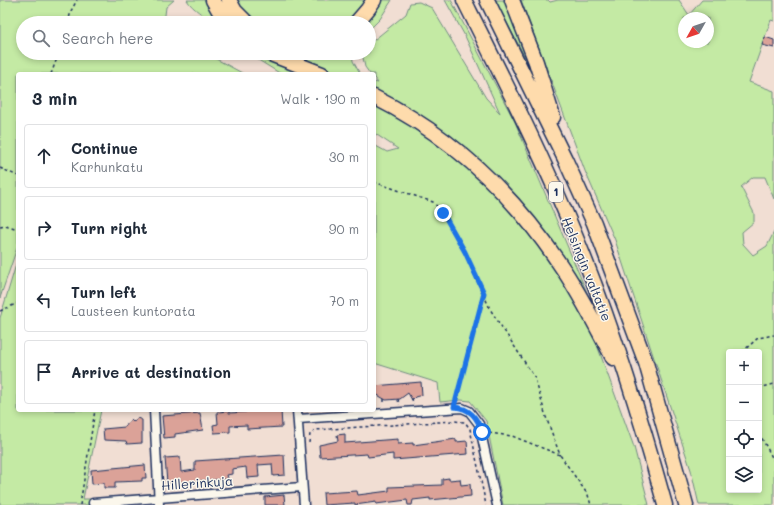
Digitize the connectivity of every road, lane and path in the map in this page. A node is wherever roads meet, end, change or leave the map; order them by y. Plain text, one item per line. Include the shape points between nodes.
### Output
1 (77, 0) edge
2 (213, 0) edge
3 (229, 0) edge
4 (374, 0) edge
5 (464, 0) edge
6 (487, 0) edge
7 (512, 0) edge
8 (70, 16) edge
9 (222, 16) edge
10 (240, 16) edge
11 (362, 16) edge
12 (56, 60) edge
13 (286, 60) edge
14 (52, 72) edge
15 (317, 72) edge
16 (376, 97) edge
17 (566, 159) junction
18 (0, 168) edge
19 (16, 175) edge
20 (376, 183) edge
21 (0, 226) edge
22 (16, 228) edge
23 (484, 293) junction
24 (16, 304) edge
25 (0, 311) edge
26 (774, 335) edge
27 (745, 349) edge
28 (774, 384) edge
29 (762, 387) edge
30 (631, 391) junction
31 (454, 407) junction
32 (95, 412) edge
33 (154, 412) edge
34 (297, 412) edge
35 (298, 419) junction
36 (482, 432) junction
37 (762, 439) edge
38 (309, 447) dead end
39 (774, 451) edge
40 (560, 455) junction
41 (770, 455) junction
42 (774, 461) edge
43 (302, 487) junction
44 (159, 502) edge
45 (93, 503) dead end
46 (80, 505) edge
47 (304, 505) edge
48 (486, 505) edge
49 (497, 505) edge
50 (591, 505) edge
51 (664, 505) edge
52 (686, 505) edge

1 - 8 path
2 - 9 highway
3 - 10 highway
4 - 11 highway
5 - 30 highway, Helsingin valtatie / 1 via 528,129 582,253
6 - 17 highway, Helsingin valtatie / 1
7 - 17 highway via 536,62
12 - 14 path
13 - 15 highway
16 - 30 highway via 441,136 512,202 559,263
17 - 52 highway, Helsingin valtatie / 1 via 594,223 646,363
18 - 19 path
20 - 23 path via 433,202 443,213 465,252
21 - 22 path
23 - 31 path
23 - 40 path via 490,309 535,378
24 - 25 path
26 - 27 path via 758,338
28 - 29 path
30 - 51 highway, Helsingin valtatie / 1
31 - 35 street
31 - 36 street via 469,411
32 - 46 path
33 - 44 street
34 - 35 street
35 - 43 street
36 - 40 path via 512,436
36 - 49 street
37 - 41 path
38 - 48 path via 310,434 315,430 465,422 470,429
39 - 41 path
40 - 50 path via 588,495
41 - 42 path
43 - 44 street, Hillerinkuja
43 - 47 street
44 - 45 street, Hillerinkuja

